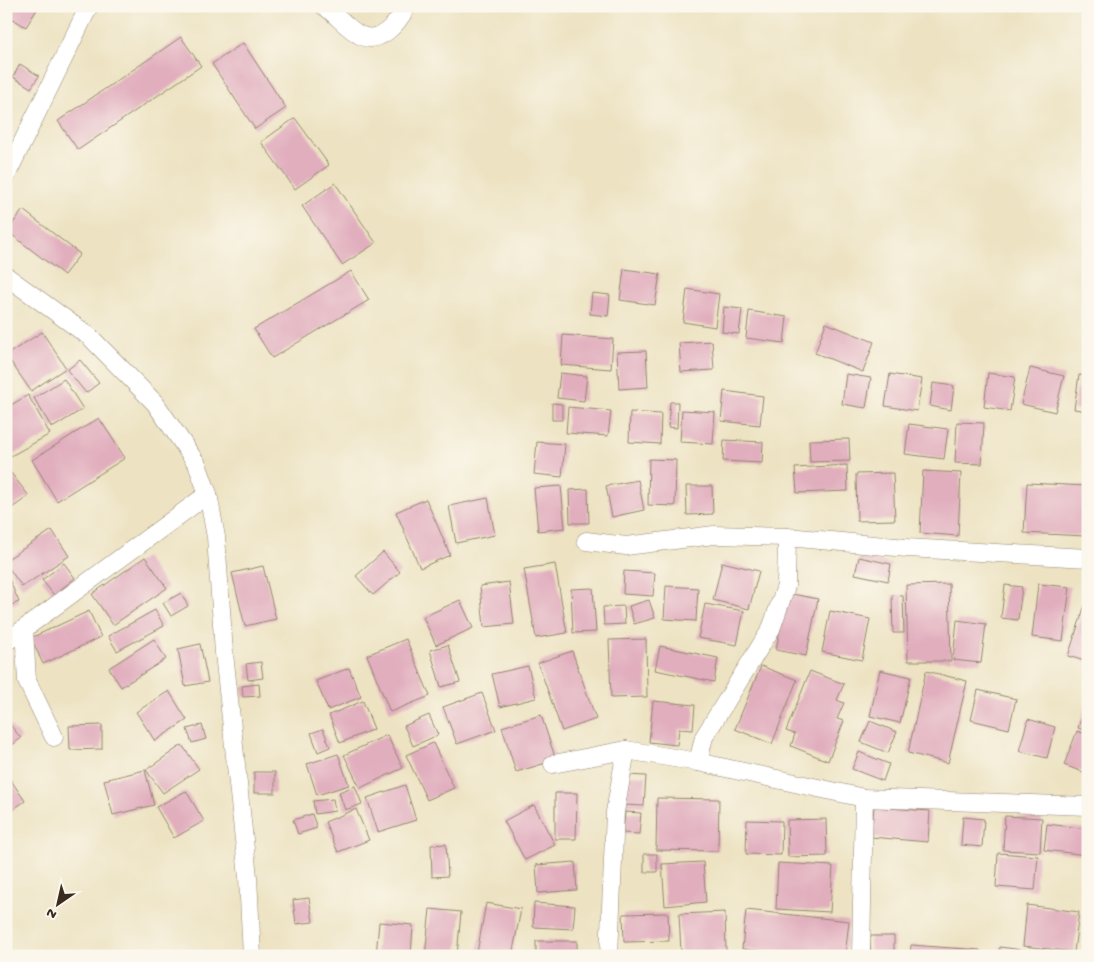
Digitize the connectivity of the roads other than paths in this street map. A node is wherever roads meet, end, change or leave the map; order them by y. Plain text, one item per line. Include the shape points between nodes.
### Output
1 (89, 6) edge
2 (324, 6) edge
3 (407, 6) edge
4 (6, 176) edge
5 (6, 276) edge
6 (208, 494) junction
7 (786, 537) junction
8 (586, 541) dead end
9 (1088, 558) edge
10 (24, 629) junction
11 (6, 642) edge
12 (54, 737) dead end
13 (626, 750) junction
14 (698, 762) junction
15 (553, 764) dead end
16 (864, 798) junction
17 (1088, 806) edge
18 (252, 956) edge
19 (609, 956) edge
20 (861, 956) edge

1 - 4 street
2 - 3 street via 358,34 370,38 383,36
5 - 6 street via 90,337 154,403 197,464
6 - 10 street
6 - 18 street via 216,537 224,653 248,877
7 - 8 street via 714,535 626,546
7 - 9 street via 907,548
7 - 14 street via 786,586 771,629 704,737
10 - 11 street
10 - 12 street via 28,681
13 - 14 street
13 - 15 street
13 - 19 street via 614,812
14 - 16 street
16 - 17 street
16 - 20 street

